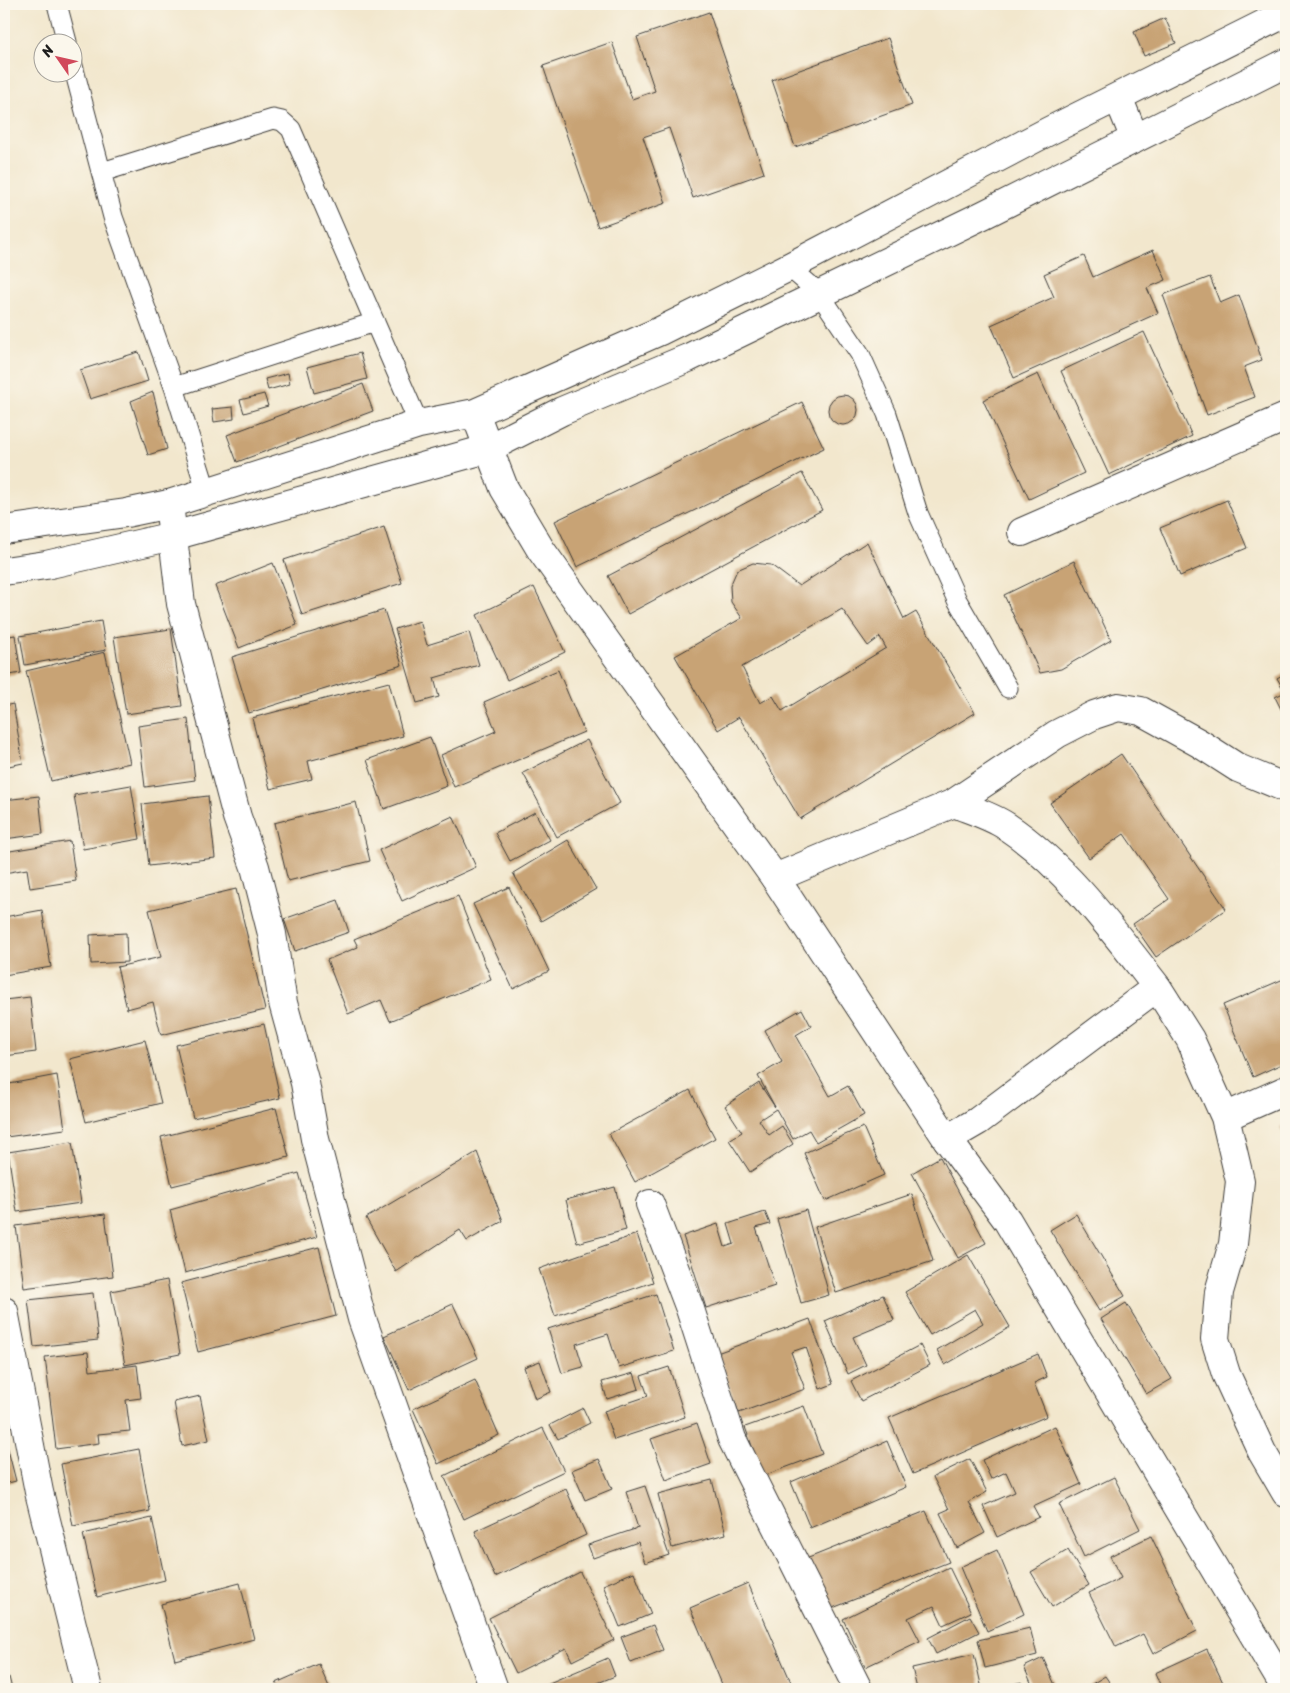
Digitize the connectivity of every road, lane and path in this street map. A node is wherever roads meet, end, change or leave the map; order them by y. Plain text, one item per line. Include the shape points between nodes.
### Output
1 (57, 4) edge
2 (1286, 13) edge
3 (64, 32) edge
4 (1286, 63) edge
5 (77, 82) edge
6 (1118, 97) junction
7 (1136, 139) junction
8 (102, 172) junction
9 (789, 267) junction
10 (819, 293) junction
11 (375, 322) junction
12 (174, 387) junction
13 (475, 413) junction
14 (1286, 417) edge
15 (420, 424) junction
16 (487, 450) junction
17 (207, 493) junction
18 (169, 504) junction
19 (4, 530) edge
20 (1022, 532) dead end
21 (173, 536) junction
22 (4, 570) edge
23 (1008, 688) dead end
24 (1286, 788) edge
25 (954, 803) junction
26 (775, 878) junction
27 (1157, 987) junction
28 (1286, 1090) edge
29 (1225, 1117) junction
30 (947, 1139) junction
31 (650, 1204) dead end
32 (4, 1311) edge
33 (1286, 1493) edge
34 (88, 1689) edge
35 (494, 1689) edge
36 (858, 1689) edge
37 (1286, 1689) edge

1 - 3 lane
2 - 6 street
4 - 7 street
5 - 8 lane
6 - 7 street
6 - 9 street
7 - 10 street
8 - 11 lane via 273,119 282,121 290,129
8 - 12 lane via 114,217
9 - 10 lane
9 - 13 street via 660,331
10 - 16 street via 688,358 562,411
10 - 23 lane via 860,354 887,414 918,513 957,600
11 - 12 lane
11 - 15 lane
12 - 17 lane
13 - 15 street
13 - 16 street
14 - 20 street
15 - 17 street
16 - 21 street
16 - 26 street via 504,488 541,550
17 - 18 street
18 - 19 street
18 - 21 street
21 - 22 street via 46,565
21 - 35 street via 181,604 230,791 265,905 283,1003 362,1319
24 - 25 street via 1238,768 1141,710 1118,707 1057,734
25 - 26 street
25 - 27 street via 1005,825 1035,847 1098,913
26 - 30 street
27 - 29 street via 1190,1039
27 - 30 street via 978,1121
28 - 29 street
29 - 33 street via 1240,1181 1233,1244 1219,1292 1215,1339 1226,1374 1262,1452
30 - 37 street via 1007,1220
31 - 36 street via 690,1309 732,1439
32 - 34 street via 39,1492

